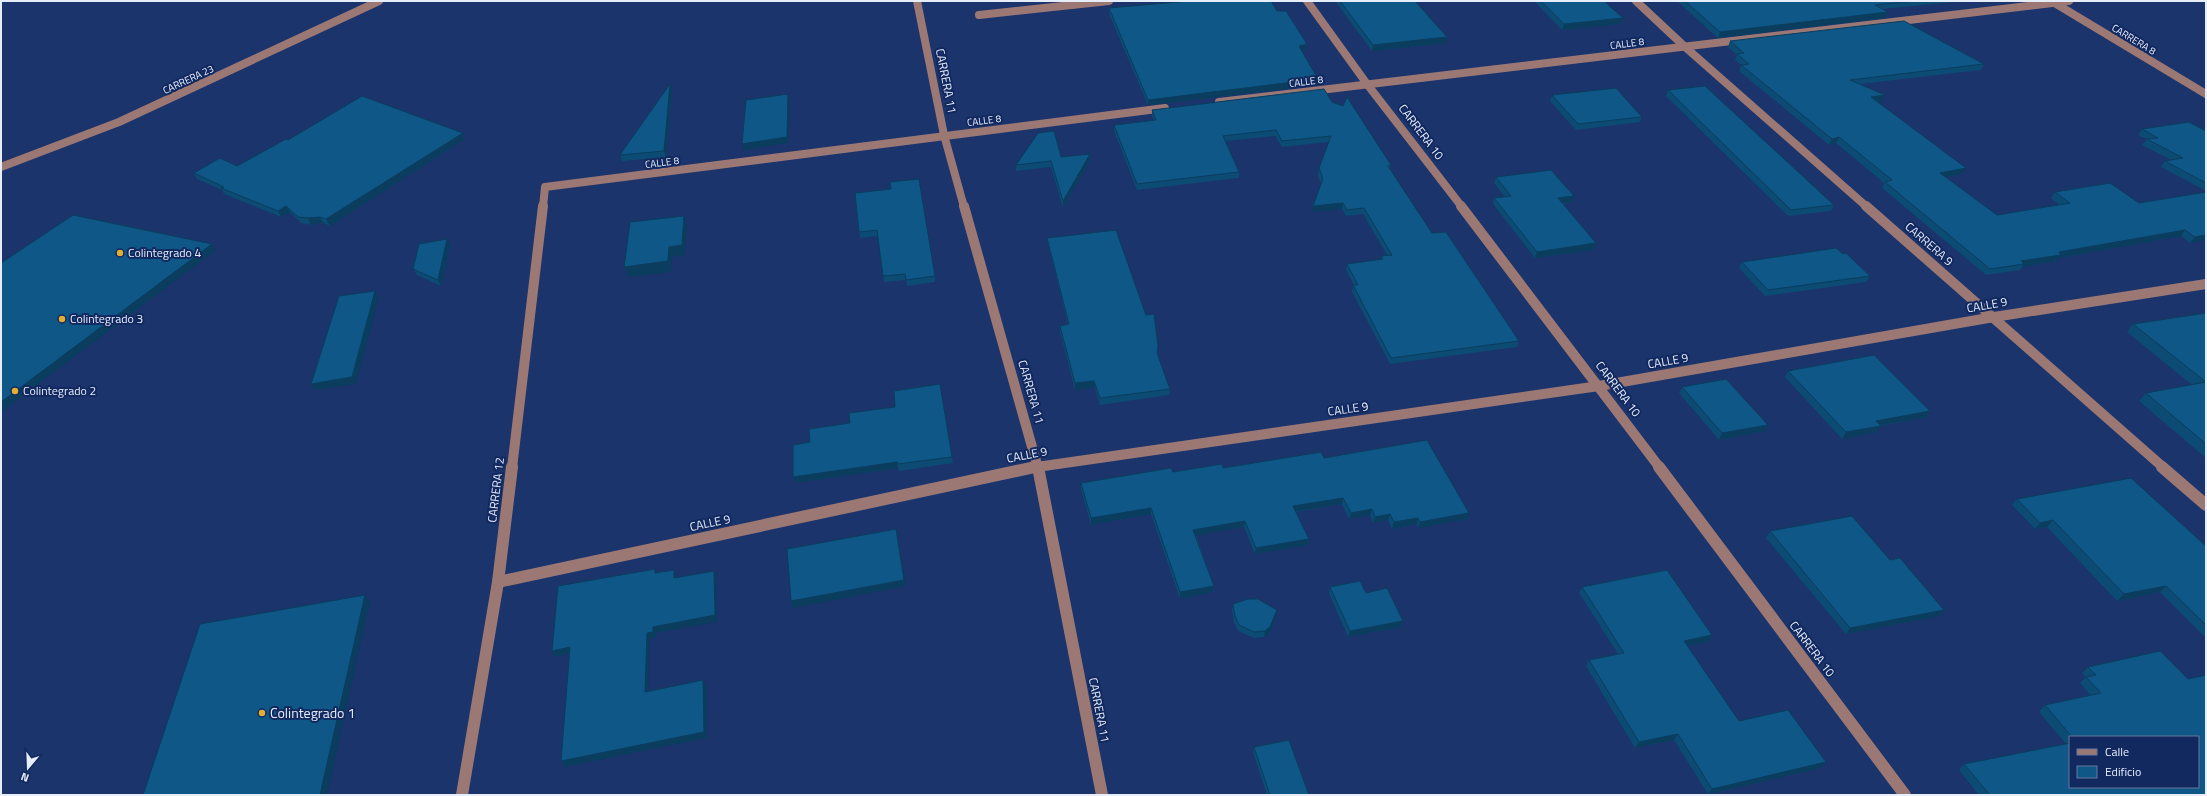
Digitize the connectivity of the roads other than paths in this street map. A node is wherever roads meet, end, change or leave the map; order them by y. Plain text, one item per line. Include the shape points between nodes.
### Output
1 (379, 1) edge
2 (917, 1) edge
3 (1109, 1) edge
4 (1307, 1) edge
5 (1636, 1) edge
6 (2069, 1) edge
7 (2053, 2) edge
8 (979, 16) dead end
9 (1684, 46) junction
10 (1367, 84) junction
11 (2206, 94) edge
12 (1210, 103) edge
13 (1171, 108) edge
14 (944, 135) junction
15 (1, 167) edge
16 (545, 187) joint
17 (2206, 284) edge
18 (1994, 317) junction
19 (1599, 386) junction
20 (1038, 466) junction
21 (2206, 505) edge
22 (498, 582) junction
23 (462, 795) edge
24 (1102, 795) edge
25 (1905, 795) edge

1 - 15 street, CARRERA 23 via 119,122
2 - 14 street, CARRERA 11
3 - 8 street
4 - 10 street, CARRERA 10
5 - 9 street, CARRERA 9
6 - 7 street, CALLE 8
7 - 9 street, CALLE 8
7 - 11 street, CARRERA 8
9 - 10 street, CALLE 8
9 - 18 street, CARRERA 9
10 - 12 street, CALLE 8
10 - 19 street, CARRERA 10
13 - 14 street, CALLE 8
14 - 16 street, CALLE 8
14 - 20 street, CARRERA 11
16 - 22 street, CARRERA 12
17 - 18 street, CALLE 9
18 - 19 street, CALLE 9
18 - 21 street, CARRERA 9
19 - 20 street, CALLE 9
19 - 25 street, CARRERA 10
20 - 22 street, CALLE 9
20 - 24 street, CARRERA 11
22 - 23 street, CARRERA 12

